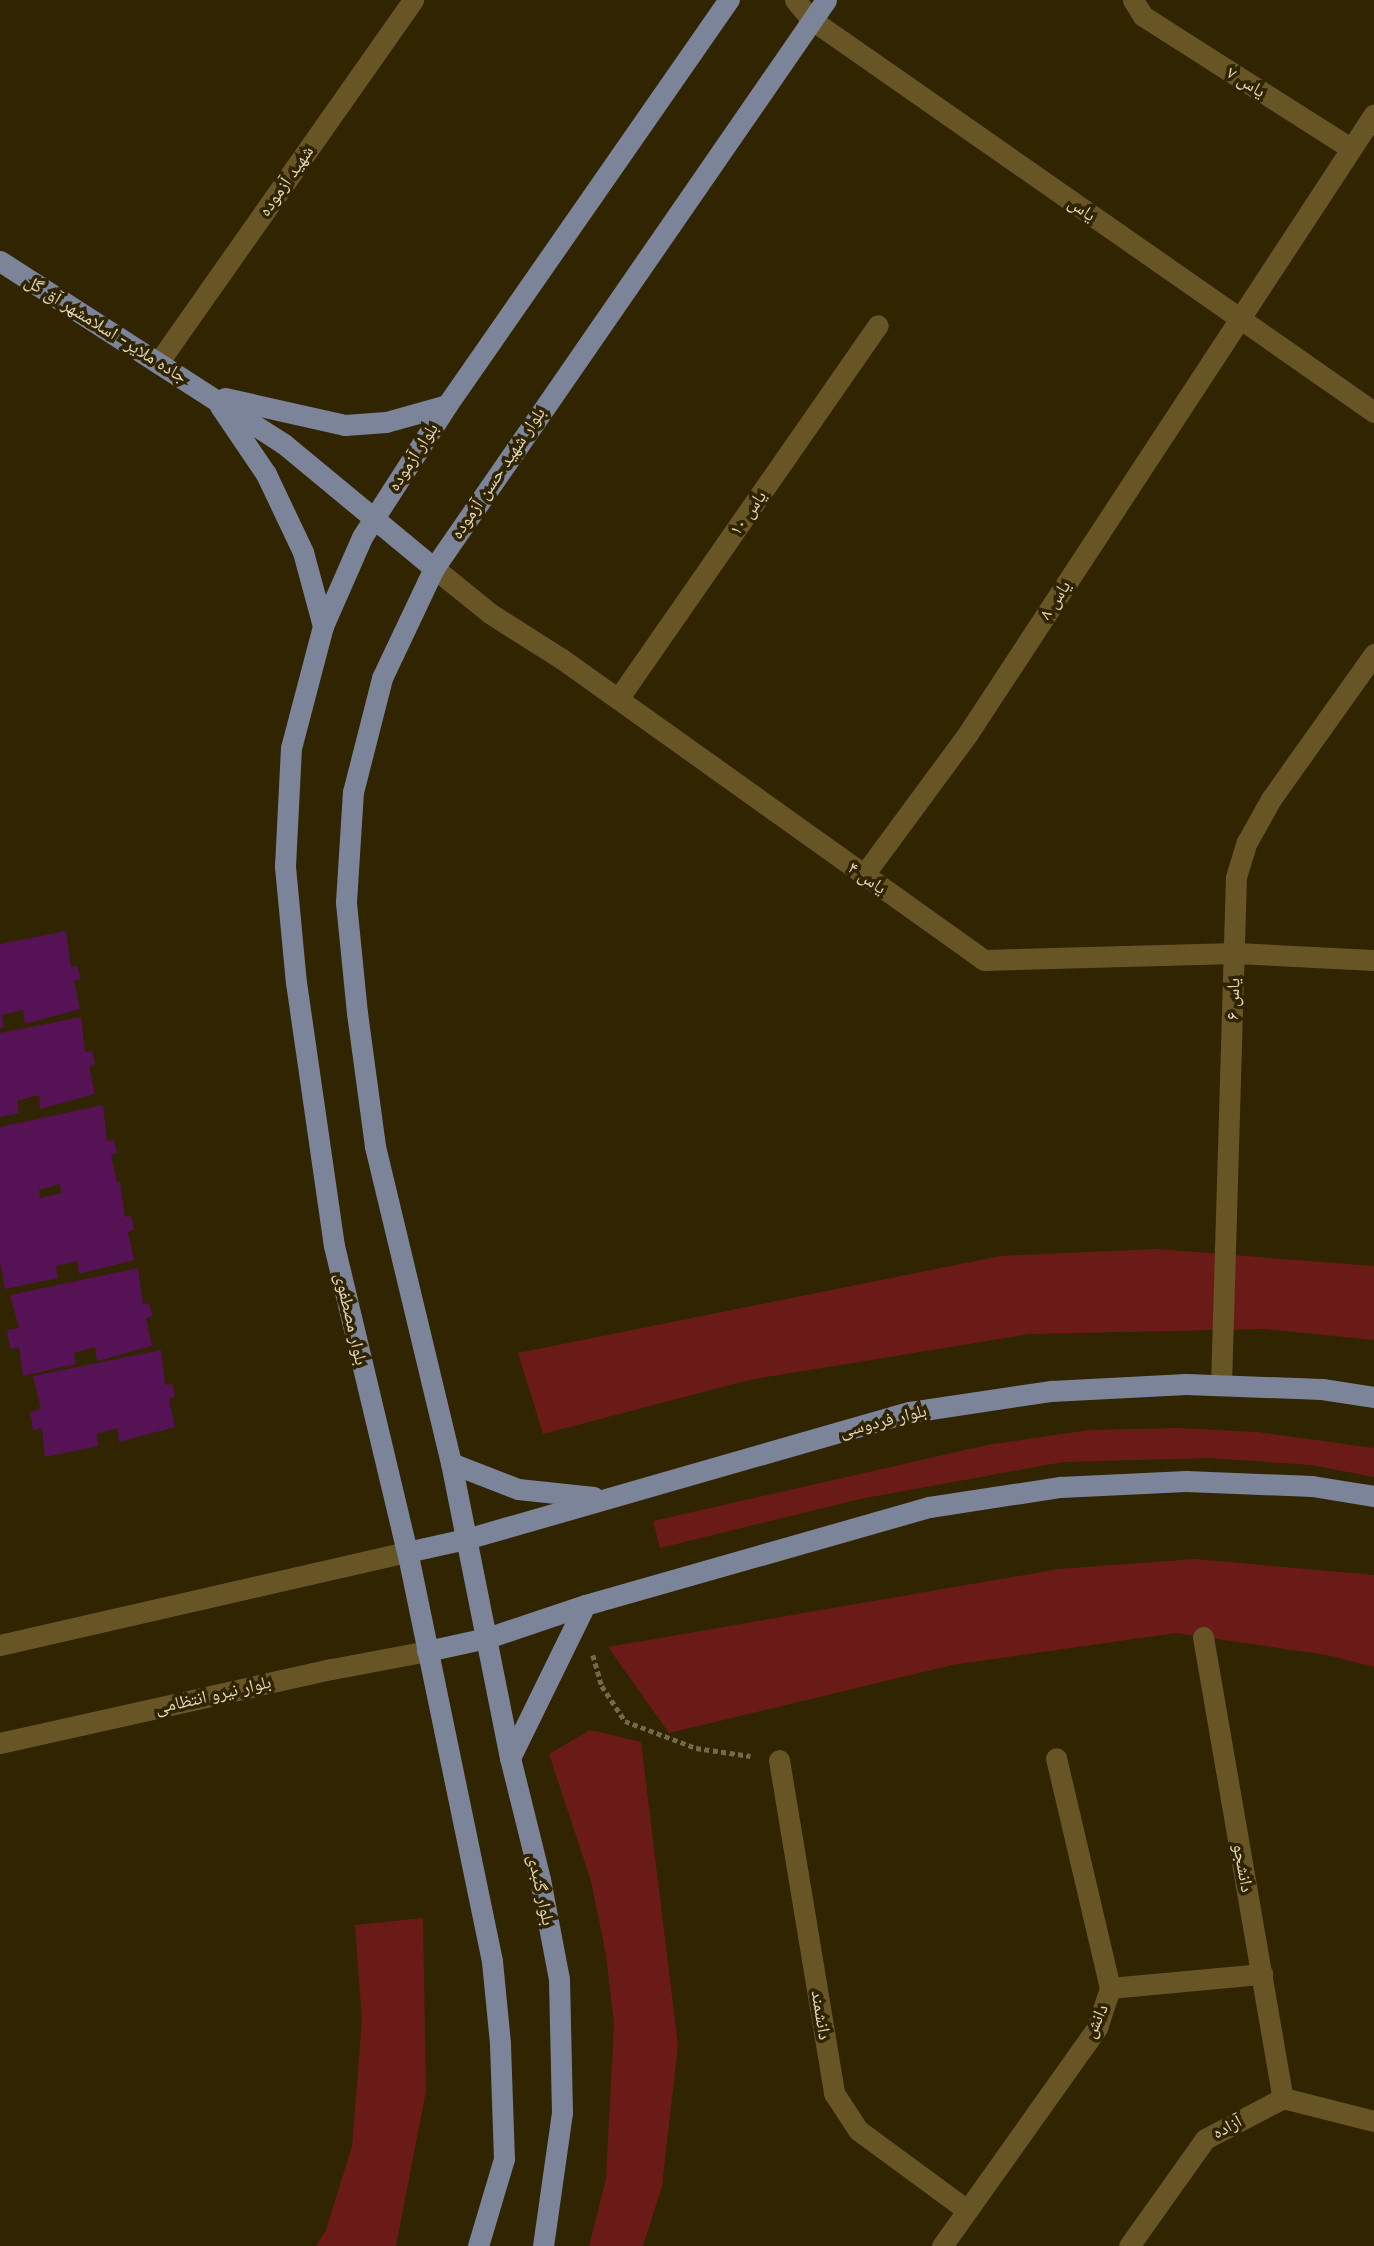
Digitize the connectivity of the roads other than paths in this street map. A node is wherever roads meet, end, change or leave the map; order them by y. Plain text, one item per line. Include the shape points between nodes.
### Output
1 (413, 0) edge
2 (729, 0) edge
3 (795, 0) edge
4 (826, 0) edge
5 (1138, 8) edge
6 (812, 20) junction
7 (1374, 114) edge
8 (1350, 148) junction
9 (0, 261) edge
10 (1240, 318) junction
11 (878, 326) dead end
12 (158, 363) junction
13 (212, 396) junction
14 (447, 405) junction
15 (1374, 412) edge
16 (372, 519) junction
17 (434, 568) junction
18 (323, 626) junction
19 (1374, 654) edge
20 (618, 699) junction
21 (863, 876) junction
22 (1235, 953) junction
23 (1374, 960) edge
24 (296, 984) joint
25 (1221, 1385) junction
26 (1374, 1397) edge
27 (451, 1464) junction
28 (1374, 1496) edge
29 (606, 1499) junction
30 (466, 1539) junction
31 (407, 1552) junction
32 (585, 1605) junction
33 (1203, 1637) dead end
34 (487, 1638) junction
35 (0, 1645) edge
36 (427, 1651) junction
37 (0, 1744) edge
38 (510, 1758) junction
39 (1056, 1758) dead end
40 (779, 1760) road end
41 (1262, 1974) junction
42 (1110, 1988) junction
43 (1283, 2098) junction
44 (1374, 2121) edge
45 (968, 2210) junction
46 (478, 2246) edge
47 (543, 2246) edge
48 (942, 2246) edge
49 (1129, 2246) edge

1 - 12 street, شهید آزموده
2 - 14 main road, بلوار آزموده
3 - 6 street, یاس
4 - 6 main road, بلوار شهید حسن آزموده
5 - 8 street, یاس ۷
6 - 10 street, یاس
6 - 17 main road, بلوار شهید حسن آزموده
7 - 8 street
8 - 10 street
9 - 12 main road, جاده ملایر- اسلامشهر آق گل
10 - 15 street, یاس
10 - 21 street, یاس ۸ via 967,735
11 - 20 street, یاس ۱۰
12 - 13 main road, جاده ملایر- اسلامشهر آق گل
13 - 14 main road via 345,425 386,422
13 - 16 main road, جاده ملایر- اسلامشهر آق گل via 284,444
13 - 18 main road via 271,485 303,552
14 - 16 main road, بلوار آزموده
16 - 17 main road, جاده ملایر- اسلامشهر آق گل
16 - 18 main road, بلوار آزموده
17 - 20 street, یاس ۴ via 491,614
17 - 27 main road, بلوار شهید حسن آزموده via 382,678 353,792 346,902 375,1146
18 - 24 main road, بلوار آزموده via 291,748 285,866
19 - 22 street, یاس ۶ via 1271,799 1247,842 1236,877
20 - 21 street, یاس ۴
21 - 22 street, یاس ۴ via 984,960
22 - 23 street, یاس ۴
22 - 25 street, یاس ۶
24 - 31 main road, بلوار مصطفوی via 334,1246
25 - 26 main road, بلوار فردوسی via 1322,1389
25 - 29 main road, بلوار فردوسی via 1051,1391 910,1412
27 - 29 main road via 518,1489
27 - 30 main road
28 - 32 main road via 1312,1486 1186,1481 1060,1487 929,1507
29 - 30 main road, بلوار فردوسی
30 - 31 main road, بلوار فردوسی
30 - 34 main road, بلوار گنبدی
31 - 35 street
31 - 36 main road, بلوار مصطفوی
32 - 34 main road
32 - 38 main road
33 - 41 street, دانشجو
34 - 36 main road
34 - 38 main road, بلوار گنبدی
36 - 37 street, بلوار نیرو انتظامی via 331,1668
36 - 46 main road via 492,1961 500,2043 504,2159
38 - 47 main road, بلوار گنبدی via 559,1979 562,2112
39 - 42 street, دانش
40 - 45 street, دانشمند via 834,2093 858,2130
41 - 42 street
41 - 43 street, دانشجو
42 - 45 street, دانش via 1097,2028
43 - 44 street
43 - 49 street, آزاده via 1205,2139
45 - 48 street, دانش

